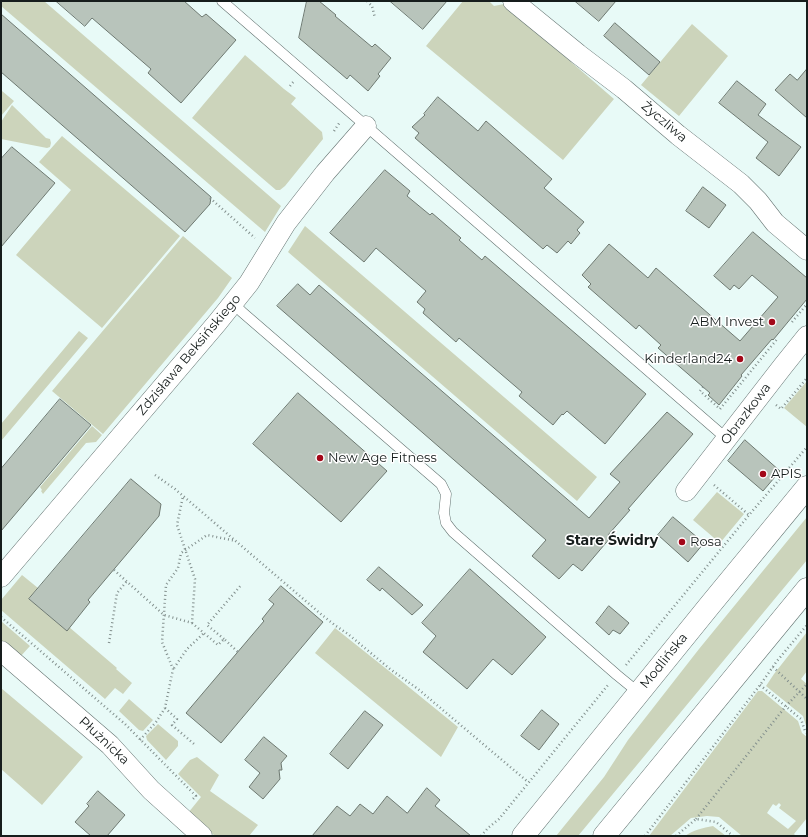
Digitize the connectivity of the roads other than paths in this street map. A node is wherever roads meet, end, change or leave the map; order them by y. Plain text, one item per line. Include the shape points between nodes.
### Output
1 (222, 1) edge
2 (513, 1) edge
3 (366, 126) junction
4 (807, 250) edge
5 (233, 303) junction
6 (807, 336) edge
7 (727, 440) junction
8 (807, 486) edge
9 (686, 491) dead end
10 (1, 577) edge
11 (807, 589) edge
12 (1, 651) edge
13 (639, 693) junction
14 (202, 836) edge
15 (523, 836) edge
16 (604, 836) edge

1 - 3 lane
2 - 4 street, Życzliwa via 741,184 775,223
3 - 5 street, Zdzisława Beksińskiego via 286,223 249,283
3 - 7 lane
5 - 10 street, Zdzisława Beksińskiego
5 - 13 lane via 441,484 446,494 446,523 453,532
6 - 7 street, Obrazkowa
7 - 9 street, Obrazkowa
8 - 13 main road, Modlińska
11 - 16 main road
12 - 14 street, Płużnicka via 110,745 151,790
13 - 15 main road, Modlińska

